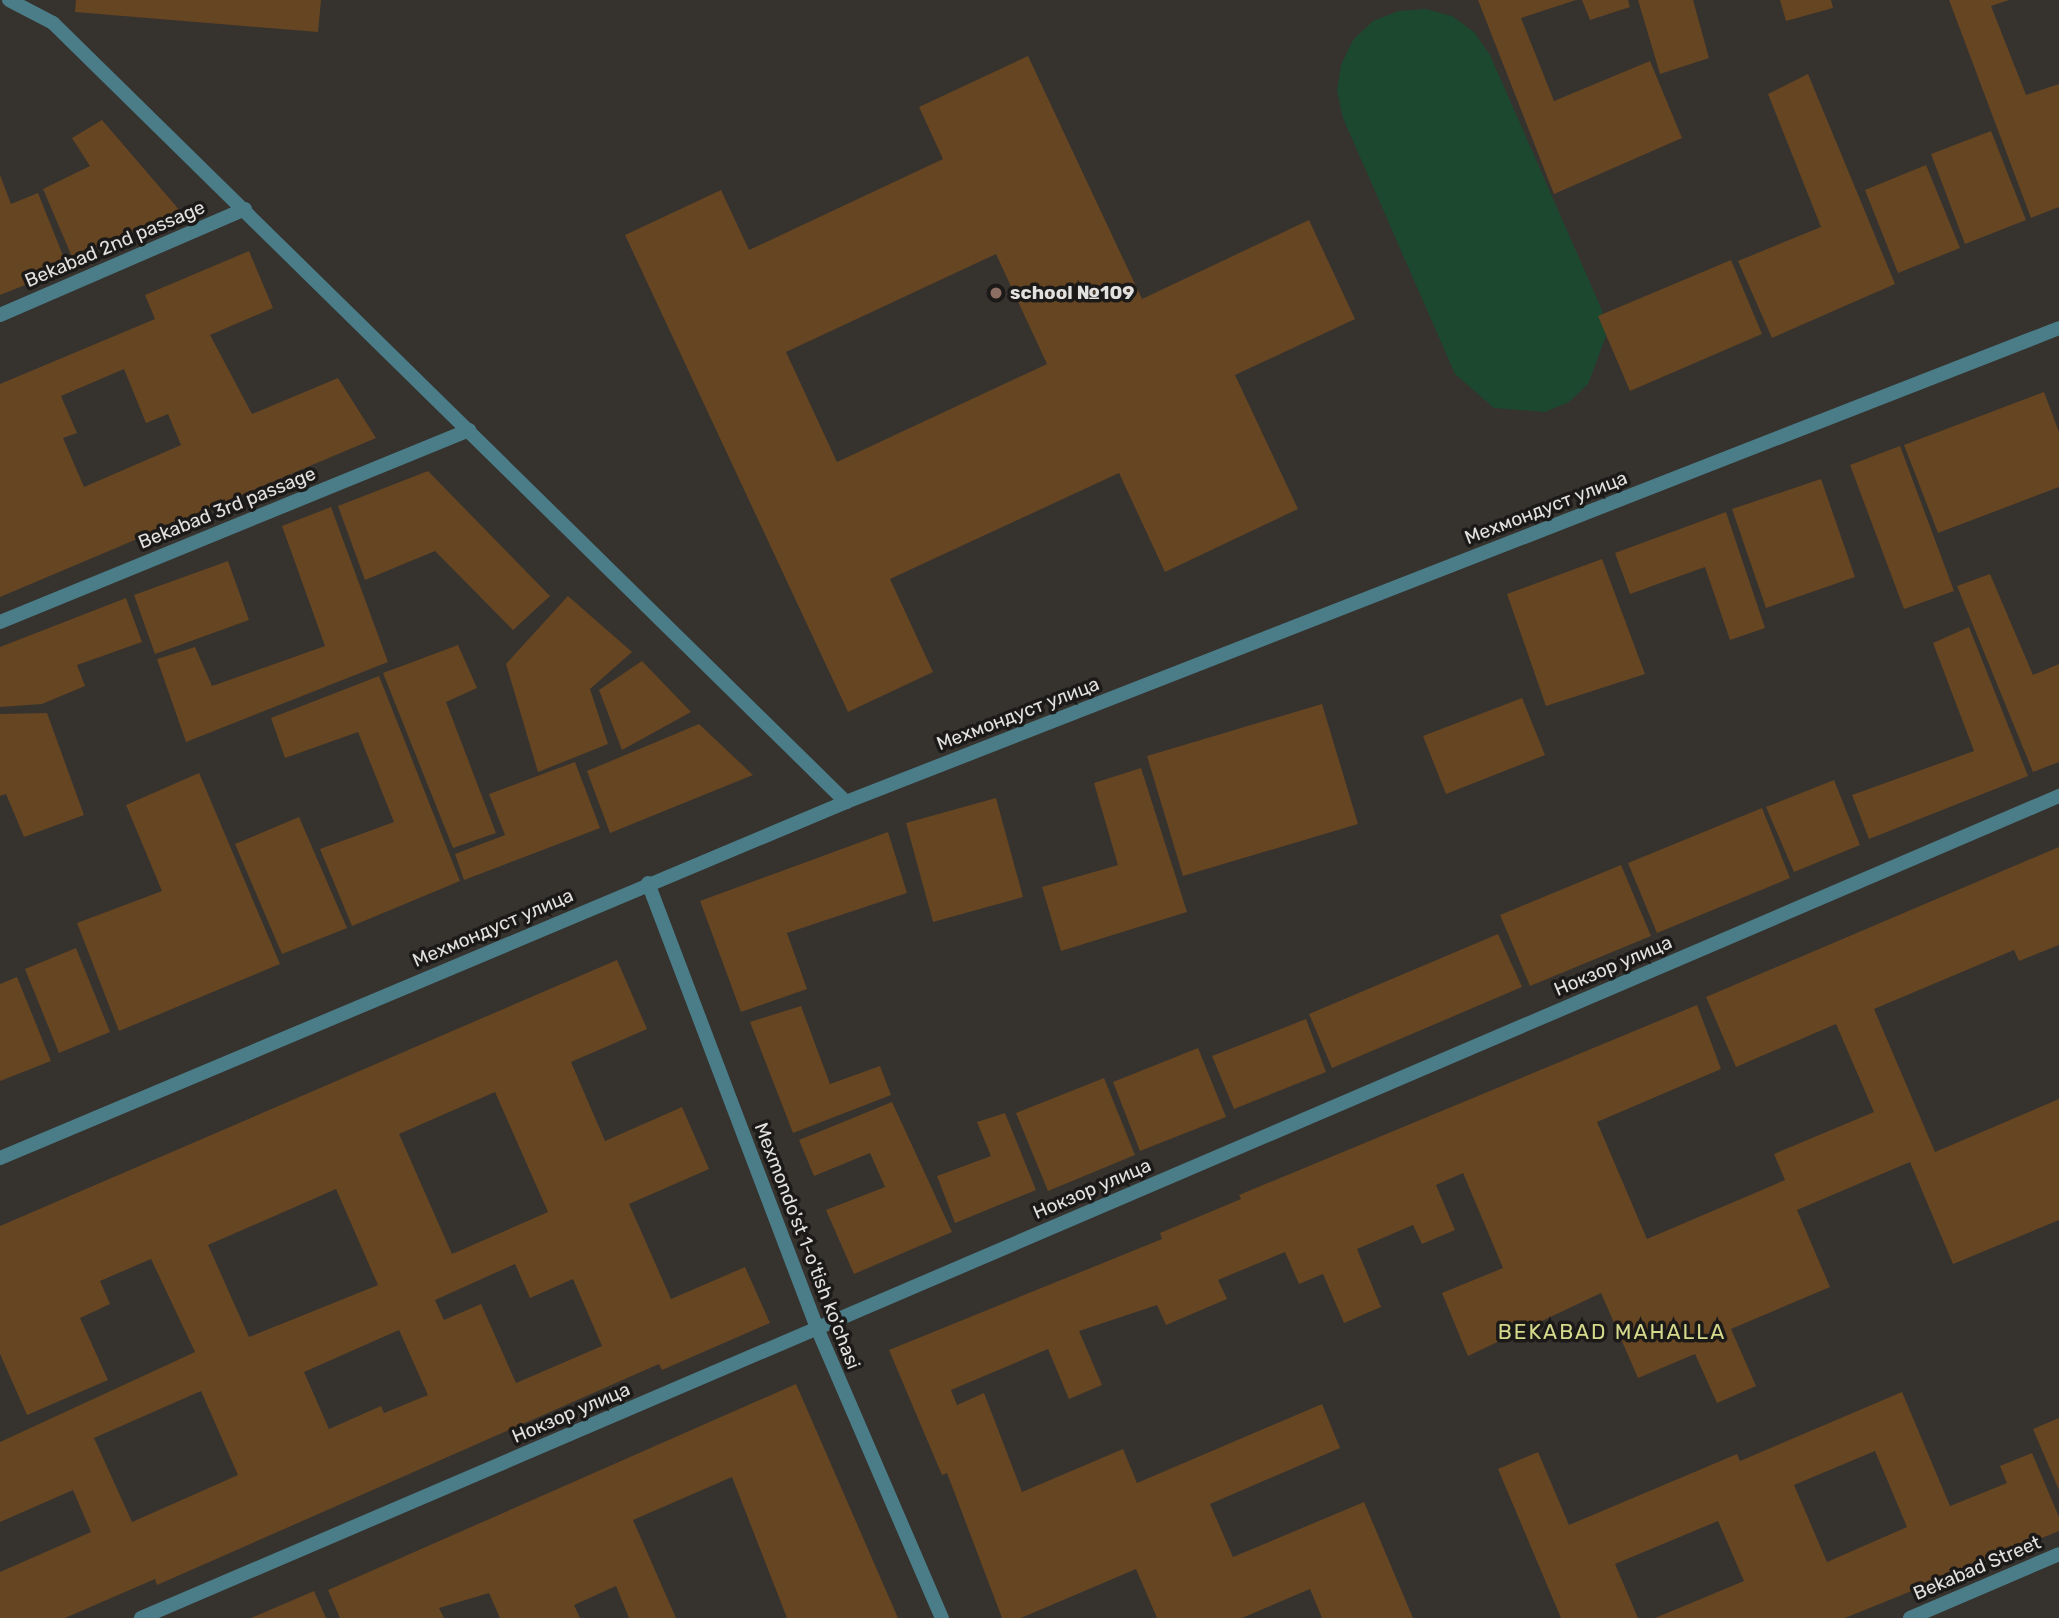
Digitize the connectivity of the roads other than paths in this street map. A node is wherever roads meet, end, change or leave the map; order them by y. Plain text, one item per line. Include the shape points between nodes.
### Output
1 (9, 0) edge
2 (245, 209) junction
3 (0, 315) edge
4 (2059, 328) edge
5 (469, 430) junction
6 (0, 622) edge
7 (2059, 796) edge
8 (846, 802) junction
9 (648, 883) junction
10 (0, 1158) edge
11 (817, 1328) junction
12 (2059, 1554) edge
13 (141, 1618) edge
14 (942, 1618) edge
15 (1910, 1618) edge

1 - 2 street via 53,23
2 - 3 street, Bekabad 2nd passage
2 - 5 street
4 - 8 street, Мехмондуст улица
5 - 6 street, Bekabad 3rd passage
5 - 8 street
7 - 11 street, Нокзор улица
8 - 9 street, Мехмондуст улица
9 - 10 street, Мехмондуст улица
9 - 11 street, Mexmondo'st 1-o'tish ko'chasi
11 - 13 street, Нокзор улица
11 - 14 street, Mexmondo'st 1-o'tish ko'chasi
12 - 15 street, Bekabad Street

